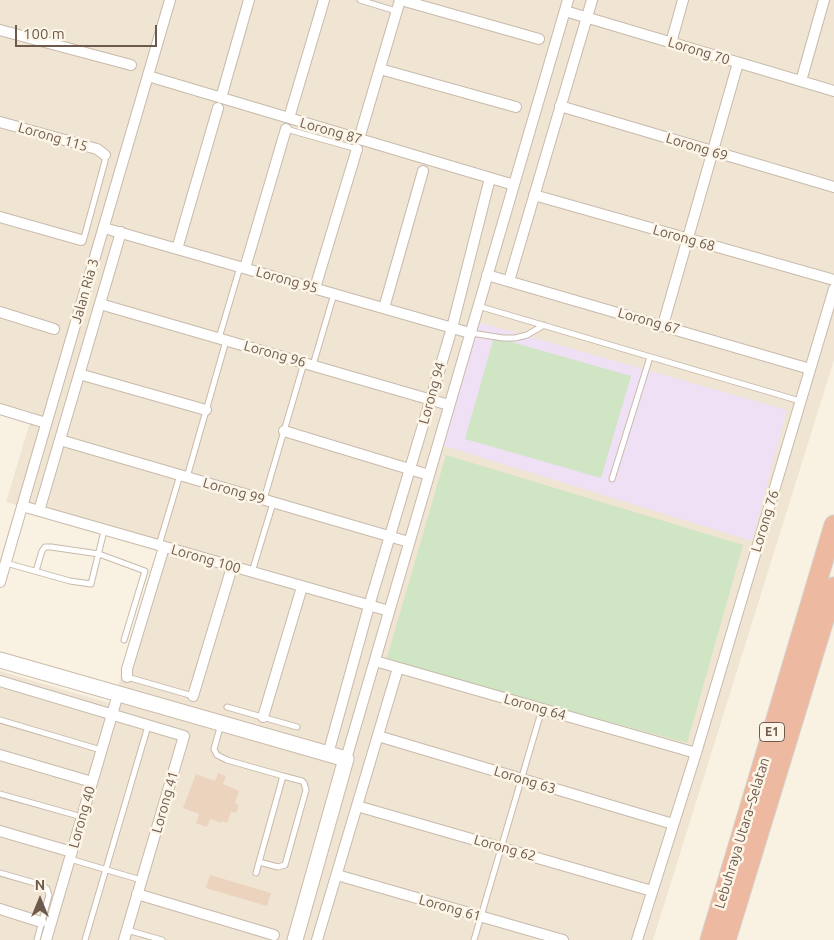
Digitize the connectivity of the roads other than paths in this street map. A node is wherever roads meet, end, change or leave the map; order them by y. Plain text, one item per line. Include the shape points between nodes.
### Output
1 (170, 0) edge
2 (249, 0) edge
3 (324, 0) edge
4 (360, 0) edge
5 (401, 0) edge
6 (568, 0) edge
7 (592, 0) edge
8 (683, 0) edge
9 (824, 0) edge
10 (397, 11) junction
11 (565, 11) junction
12 (586, 18) junction
13 (0, 30) edge
14 (539, 39) dead end
15 (671, 43) junction
16 (738, 63) junction
17 (131, 65) dead end
18 (380, 69) junction
19 (148, 76) junction
20 (801, 82) junction
21 (834, 91) edge
22 (219, 103) junction
23 (560, 106) junction
24 (516, 107) dead end
25 (0, 122) edge
26 (288, 123) junction
27 (358, 144) junction
28 (714, 152) junction
29 (105, 155) joint
30 (423, 171) dead end
31 (490, 178) junction
32 (514, 185) junction
33 (834, 187) edge
34 (534, 194) junction
35 (0, 217) edge
36 (104, 228) junction
37 (120, 232) junction
38 (80, 240) joint
39 (689, 240) junction
40 (177, 249) junction
41 (243, 268) junction
42 (487, 275) junction
43 (834, 280) edge
44 (509, 281) junction
45 (315, 288) junction
46 (834, 289) edge
47 (334, 294) junction
48 (100, 304) junction
49 (478, 306) junction
50 (384, 308) junction
51 (0, 312) edge
52 (544, 325) junction
53 (663, 325) junction
54 (54, 328) dead end
55 (452, 328) junction
56 (470, 333) junction
57 (223, 339) junction
58 (650, 356) junction
59 (309, 364) junction
60 (810, 369) junction
61 (79, 374) junction
62 (430, 399) junction
63 (800, 401) junction
64 (449, 405) junction
65 (0, 409) edge
66 (206, 410) junction
67 (46, 423) junction
68 (284, 431) junction
69 (60, 440) junction
70 (410, 469) junction
71 (429, 475) junction
72 (183, 476) junction
73 (612, 479) dead end
74 (268, 501) junction
75 (22, 506) junction
76 (39, 511) junction
77 (834, 525) edge
78 (104, 531) junction
79 (390, 536) junction
80 (409, 542) junction
81 (162, 546) junction
82 (99, 554) junction
83 (6, 563) junction
84 (232, 566) junction
85 (36, 571) junction
86 (252, 572) junction
87 (0, 582) edge
88 (302, 586) junction
89 (834, 587) edge
90 (369, 606) junction
91 (389, 611) junction
92 (124, 640) dead end
93 (0, 660) edge
94 (374, 661) junction
95 (398, 668) junction
96 (127, 677) joint
97 (0, 681) edge
98 (118, 694) junction
99 (193, 696) joint
100 (227, 706) dead end
101 (543, 709) junction
102 (112, 714) junction
103 (263, 717) junction
104 (0, 720) edge
105 (221, 724) junction
106 (149, 725) junction
107 (297, 727) dead end
108 (378, 736) junction
109 (102, 750) junction
110 (696, 753) junction
111 (328, 754) junction
112 (0, 755) edge
113 (346, 759) junction
114 (283, 776) junction
115 (522, 779) junction
116 (92, 782) junction
117 (0, 794) edge
118 (357, 806) junction
119 (82, 817) junction
120 (673, 824) junction
121 (0, 831) edge
122 (501, 847) junction
123 (71, 855) junction
124 (259, 862) junction
125 (105, 870) junction
126 (0, 873) edge
127 (256, 873) dead end
128 (336, 875) junction
129 (142, 880) junction
130 (652, 891) junction
131 (137, 894) junction
132 (0, 909) edge
133 (481, 917) junction
134 (41, 922) junction
135 (126, 935) edge
136 (273, 937) edge
137 (297, 939) edge
138 (37, 940) edge
139 (46, 940) edge
140 (85, 940) edge
141 (162, 940) edge
142 (317, 940) edge
143 (474, 940) edge
144 (563, 940) edge
145 (637, 940) edge
146 (710, 940) edge
147 (726, 940) edge

1 - 19 street, Jalan Ria 3
2 - 22 street
3 - 26 street
4 - 10 lane
5 - 10 street
5 - 14 street
6 - 11 street
7 - 12 street
8 - 15 street
9 - 20 street
10 - 18 street
11 - 12 street, Lorong 70
11 - 32 street
12 - 15 street, Lorong 70
12 - 23 street
13 - 17 street
15 - 16 street, Lorong 70
16 - 20 street, Lorong 70
16 - 28 street
18 - 24 street
18 - 27 street
19 - 22 street, Lorong 87
19 - 36 street, Jalan Ria 3
20 - 21 street, Lorong 70
22 - 26 street, Lorong 87
22 - 40 street
23 - 28 street, Lorong 69
23 - 34 street
25 - 29 street, Lorong 115 via 97,149
26 - 27 street, Lorong 87
26 - 41 street
27 - 31 street, Lorong 87
27 - 45 street
28 - 33 street, Lorong 69
28 - 39 street
29 - 38 lane, Lorong 115 via 84,238
30 - 50 street
31 - 32 street, Lorong 87
31 - 55 street, Lorong 94
32 - 42 street
34 - 39 street, Lorong 68
34 - 44 street
35 - 38 street
36 - 37 street, Lorong 95
36 - 67 street, Jalan Ria 3
37 - 40 street, Lorong 95
37 - 48 street
39 - 43 street, Lorong 68
39 - 53 street
40 - 41 street, Lorong 95
41 - 45 street, Lorong 95
41 - 57 lane
42 - 44 street, Lorong 67
42 - 49 street
44 - 53 street, Lorong 67
45 - 47 street, Lorong 95
46 - 60 street, Lorong 76
47 - 50 street, Lorong 95
47 - 59 lane
48 - 57 street, Lorong 96
48 - 61 street
49 - 52 lane
49 - 56 street
50 - 55 street, Lorong 95
51 - 54 street
52 - 56 lane via 515,338
52 - 58 lane
53 - 60 street, Lorong 67
55 - 56 street, Lorong 95
55 - 62 street, Lorong 94
56 - 64 street
57 - 59 street, Lorong 96
57 - 66 lane
58 - 63 lane
58 - 73 lane
59 - 62 street, Lorong 96
59 - 68 lane
60 - 63 street, Lorong 76
61 - 66 street
61 - 69 street
62 - 64 street, Lorong 96
62 - 70 street, Lorong 94
63 - 110 street, Lorong 76
64 - 71 street
65 - 67 street
66 - 72 lane
67 - 75 street, Jalan Ria 3
68 - 70 street
68 - 74 lane
69 - 72 street, Lorong 99
69 - 76 street
70 - 71 street
70 - 79 street, Lorong 94
71 - 80 street
72 - 74 street, Lorong 99
72 - 81 lane
74 - 79 street, Lorong 99
74 - 86 lane
75 - 76 street, Lorong 100
75 - 83 street, Jalan Ria 3
76 - 78 street, Lorong 100
77 - 146 highway, Lebuhraya Utara–Selatan / E1
78 - 81 street, Lorong 100
78 - 82 lane
79 - 80 street, Lorong 99
79 - 90 street, Lorong 94
80 - 91 street
81 - 84 street, Lorong 100
81 - 96 street via 126,669
82 - 85 lane via 45,547
82 - 85 lane via 91,584
82 - 92 lane via 145,571
83 - 85 lane
83 - 87 street, Jalan Ria 3
84 - 86 street, Lorong 100
84 - 99 street
86 - 88 street, Lorong 100
88 - 90 street, Lorong 100
88 - 103 street
89 - 147 highway, Lebuhraya Utara–Selatan / E1
90 - 91 street, Lorong 100
90 - 111 street, Lorong 94
91 - 94 street
93 - 98 street
94 - 95 street, Lorong 64
94 - 113 street
95 - 101 street, Lorong 64
95 - 108 street
96 - 99 lane
97 - 102 street, Lorong 41
98 - 102 street, Lorong 40
98 - 105 street
100 - 103 lane
101 - 110 street, Lorong 64
101 - 115 lane
102 - 106 street, Lorong 41
102 - 109 street, Lorong 40
103 - 107 lane
104 - 109 lane
105 - 111 street
105 - 114 lane via 214,749 217,755
106 - 125 lane
106 - 129 street, Lorong 41 via 184,736
108 - 115 street, Lorong 63
108 - 118 street
109 - 116 street, Lorong 40
110 - 120 street, Lorong 76
111 - 113 street
112 - 116 street
113 - 137 street
114 - 124 lane
114 - 124 lane via 302,781 305,786 285,865 278,867
115 - 120 street, Lorong 63
115 - 122 lane
116 - 119 street, Lorong 40
117 - 119 lane
118 - 122 street, Lorong 62
118 - 128 street
119 - 123 street, Lorong 40
120 - 130 street, Lorong 76
121 - 123 street
122 - 130 street, Lorong 62
122 - 133 lane
123 - 125 lane
123 - 139 street, Lorong 40
124 - 127 lane
125 - 129 lane
125 - 140 lane
126 - 134 lane via 47,889 49,895
128 - 133 street, Lorong 61
128 - 142 street
129 - 131 street, Lorong 41
130 - 145 street, Lorong 76
131 - 135 street, Lorong 41
131 - 136 street
132 - 134 street
133 - 143 lane
133 - 144 street, Lorong 61
134 - 138 lane
135 - 141 lane

